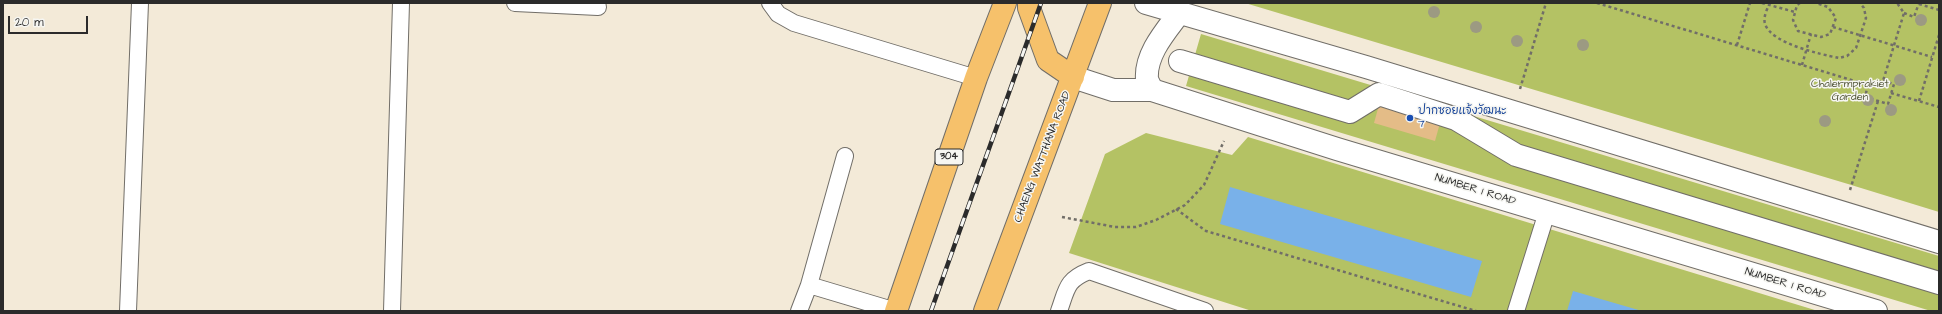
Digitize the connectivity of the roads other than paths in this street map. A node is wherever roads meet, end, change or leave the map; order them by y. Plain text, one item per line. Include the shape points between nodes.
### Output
1 (140, 3) edge
2 (401, 3) edge
3 (515, 3) edge
4 (770, 3) edge
5 (1005, 3) edge
6 (1029, 3) edge
7 (1100, 3) edge
8 (1146, 3) edge
9 (541, 4) edge
10 (598, 7) dead end
11 (1180, 12) junction
12 (1180, 60) dead end
13 (976, 78) junction
14 (1073, 78) junction
15 (1152, 90) junction
16 (845, 156) dead end
17 (1547, 212) junction
18 (1939, 242) edge
19 (1939, 283) edge
20 (809, 285) junction
21 (1871, 310) edge
22 (128, 311) edge
23 (392, 311) edge
24 (799, 311) edge
25 (896, 311) edge
26 (985, 311) edge
27 (1059, 311) edge
28 (1205, 311) edge
29 (1516, 311) edge

1 - 22 lane
2 - 23 lane
3 - 9 lane
4 - 13 lane via 778,14 794,23
5 - 13 main road, 304
6 - 14 main road via 1048,60
7 - 14 main road, CHAENG WATTHANA ROAD
8 - 11 street
9 - 10 lane
11 - 15 street via 1158,43 1150,61 1147,80
11 - 18 street
12 - 19 street via 1350,112 1379,94 1456,119 1516,155
13 - 25 main road, 304
14 - 15 street, NUMBER 1 ROAD via 1113,90
14 - 26 main road, CHAENG WATTHANA ROAD
15 - 17 street, NUMBER 1 ROAD
16 - 20 lane
17 - 21 street, NUMBER 1 ROAD
17 - 29 lane
20 - 24 lane
20 - 25 lane
27 - 28 lane via 1070,282 1089,271

